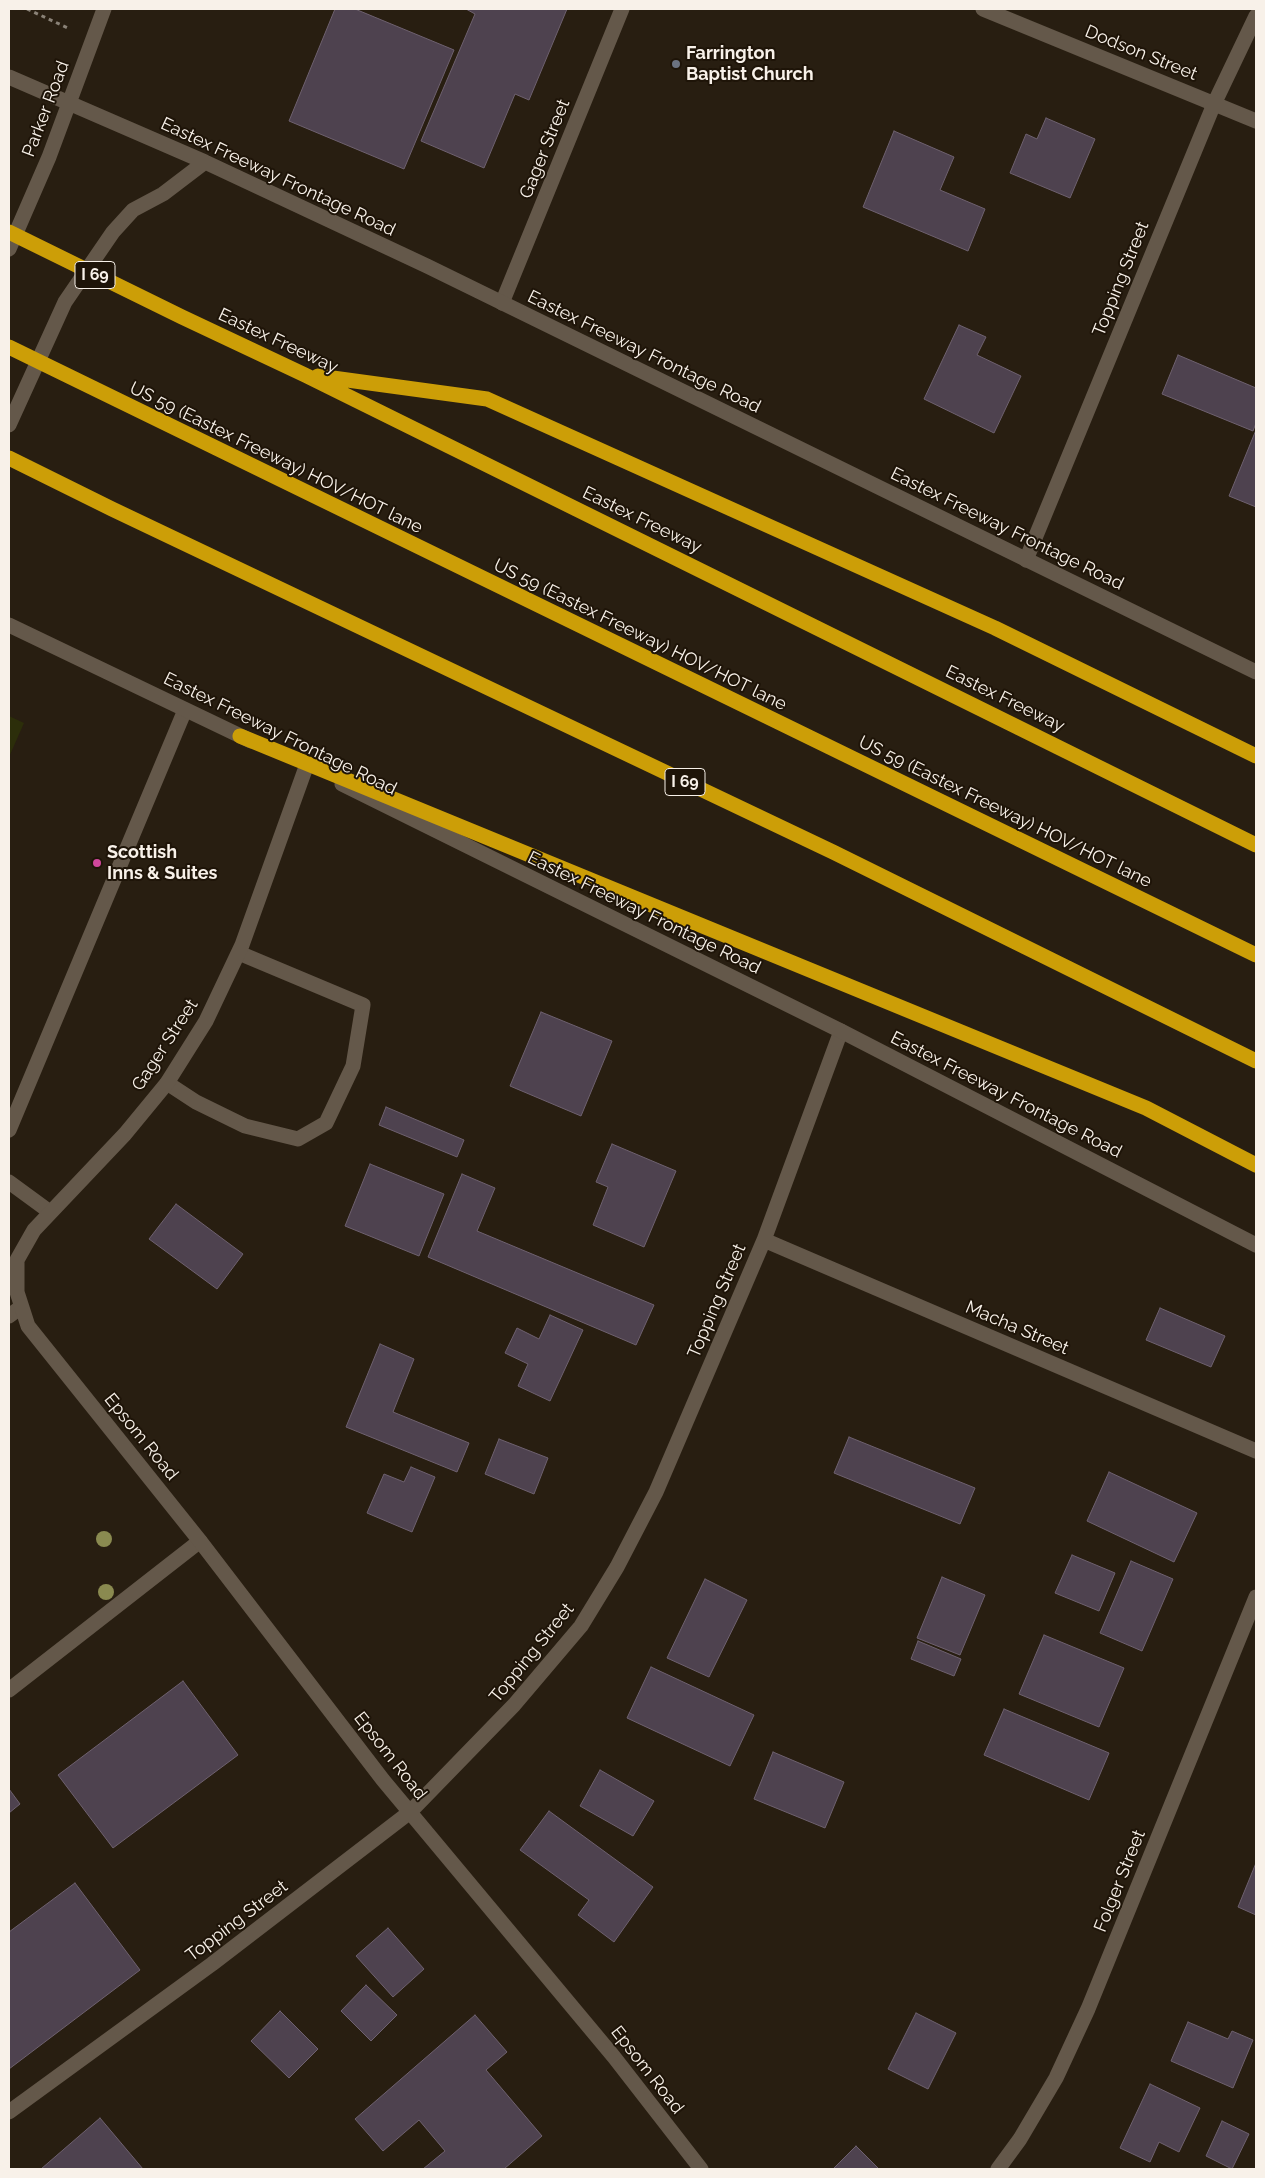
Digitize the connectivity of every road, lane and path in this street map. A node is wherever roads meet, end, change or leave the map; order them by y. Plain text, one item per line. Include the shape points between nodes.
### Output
1 (27, 9) edge
2 (104, 9) edge
3 (622, 9) edge
4 (983, 9) edge
5 (1256, 16) edge
6 (73, 31) dead end
7 (9, 77) edge
8 (69, 103) junction
9 (1214, 104) junction
10 (1256, 121) edge
11 (205, 162) junction
12 (9, 232) edge
13 (9, 249) edge
14 (502, 303) junction
15 (9, 347) edge
16 (306, 374) junction
17 (9, 425) edge
18 (9, 458) edge
19 (1026, 560) junction
20 (9, 625) edge
21 (1256, 672) edge
22 (185, 710) junction
23 (240, 736) junction
24 (1256, 756) edge
25 (306, 767) junction
26 (1256, 845) edge
27 (239, 953) junction
28 (1256, 955) edge
29 (841, 1031) junction
30 (1256, 1061) edge
31 (167, 1083) junction
32 (9, 1130) edge
33 (1256, 1165) edge
34 (9, 1182) edge
35 (50, 1212) junction
36 (764, 1240) junction
37 (1256, 1245) edge
38 (22, 1307) junction
39 (9, 1316) edge
40 (56, 1361) joint
41 (1256, 1451) edge
42 (200, 1541) junction
43 (1256, 1597) edge
44 (9, 1690) edge
45 (410, 1812) junction
46 (9, 2112) edge
47 (701, 2169) edge
48 (998, 2169) edge

1 - 6 path
2 - 8 street, Parker Road
3 - 14 street, Gager Street
4 - 9 street, Dodson Street
5 - 9 street, Topping Street
7 - 8 street, Eastex Freeway Frontage Road
8 - 11 street, Eastex Freeway Frontage Road
8 - 13 street, Parker Road
9 - 10 street, Dodson Street
9 - 19 street, Topping Street
11 - 14 street, Eastex Freeway Frontage Road
11 - 17 street via 163,194 134,210 112,232 64,302
12 - 16 highway, Eastex Freeway / I 69
14 - 19 street, Eastex Freeway Frontage Road
15 - 28 highway, US 59 (Eastex Freeway) HOV/HOT lane
16 - 24 highway via 487,399 995,628
16 - 26 highway, Eastex Freeway / I 69
18 - 30 highway, I 69 via 824,848
19 - 21 street, Eastex Freeway Frontage Road
20 - 22 street, Eastex Freeway Frontage Road
22 - 23 street, Eastex Freeway Frontage Road
22 - 32 street
23 - 25 street, Eastex Freeway Frontage Road
23 - 33 highway via 1146,1108
25 - 27 street, Gager Street
25 - 29 street, Eastex Freeway Frontage Road
27 - 31 street, Gager Street via 206,1021
27 - 31 street via 363,1005 353,1066 326,1122 298,1139 245,1126 196,1102
29 - 36 street, Topping Street
29 - 37 street, Eastex Freeway Frontage Road
31 - 35 street, Gager Street via 125,1134
34 - 35 street
35 - 38 street, Gager Street via 34,1230 17,1260 16,1292
36 - 41 street, Macha Street
36 - 45 street, Topping Street via 656,1492 617,1567 581,1626 514,1706
38 - 39 street
38 - 40 street, Gager Street via 28,1326
40 - 42 street, Epsom Road
42 - 44 street
42 - 45 street, Epsom Road
43 - 48 street, Folger Street via 1088,2009 1056,2078 1020,2140
45 - 46 street, Topping Street via 212,1964
45 - 47 street, Epsom Road via 614,2057

